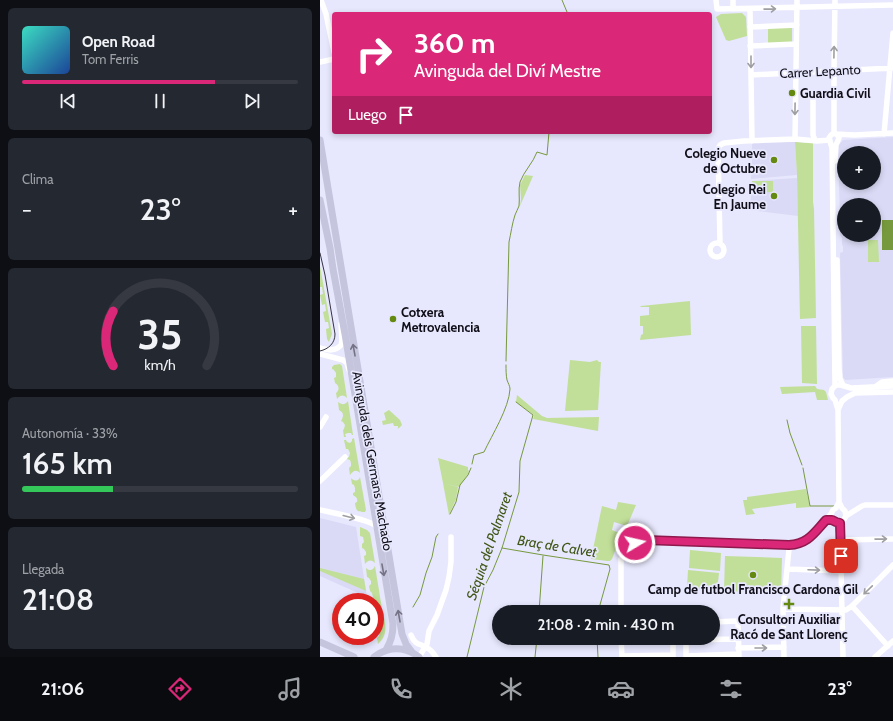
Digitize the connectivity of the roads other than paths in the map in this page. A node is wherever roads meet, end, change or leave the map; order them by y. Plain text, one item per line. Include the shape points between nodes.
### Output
1 (321, 0) edge
2 (716, 0) edge
3 (733, 0) edge
4 (797, 0) edge
5 (835, 0) edge
6 (891, 3) edge
7 (835, 7) junction
8 (797, 8) junction
9 (733, 9) junction
10 (750, 9) junction
11 (796, 25) junction
12 (750, 27) junction
13 (893, 34) edge
14 (332, 42) edge
15 (796, 44) junction
16 (750, 46) junction
17 (332, 59) edge
18 (320, 62) edge
19 (892, 68) edge
20 (834, 71) junction
21 (796, 73) junction
22 (751, 75) junction
23 (813, 95) dead end
24 (893, 133) edge
25 (884, 134) junction
26 (837, 137) junction
27 (812, 138) junction
28 (795, 139) junction
29 (320, 140) edge
30 (830, 140) junction
31 (752, 141) junction
32 (320, 170) edge
33 (320, 200) edge
34 (320, 222) edge
35 (720, 243) dead end
36 (337, 269) junction
37 (340, 311) junction
38 (320, 348) edge
39 (320, 354) edge
40 (351, 374) junction
41 (893, 381) edge
42 (835, 386) junction
43 (844, 386) junction
44 (893, 386) edge
45 (874, 387) junction
46 (893, 392) edge
47 (845, 399) junction
48 (835, 400) junction
49 (838, 410) junction
50 (326, 417) dead end
51 (320, 427) edge
52 (345, 457) dead end
53 (320, 481) edge
54 (893, 505) edge
55 (839, 508) junction
56 (320, 510) edge
57 (846, 516) junction
58 (832, 517) junction
59 (840, 523) junction
60 (376, 526) junction
61 (451, 537) dead end
62 (893, 539) edge
63 (840, 540) junction
64 (789, 550) dead end
65 (893, 565) edge
66 (787, 569) junction
67 (841, 571) junction
68 (621, 605) edge
69 (852, 606) junction
70 (783, 609) junction
71 (842, 610) junction
72 (720, 622) edge
73 (411, 635) dead end
74 (720, 639) edge
75 (738, 639) junction
76 (893, 641) edge
77 (320, 642) edge
78 (621, 645) edge
79 (673, 645) edge
80 (686, 645) edge
81 (888, 646) junction
82 (426, 647) junction
83 (784, 647) junction
84 (386, 650) junction
85 (412, 652) junction
86 (738, 653) edge
87 (673, 656) edge
88 (686, 656) edge
89 (354, 657) edge
90 (374, 657) edge
91 (419, 657) edge
92 (436, 657) edge
93 (622, 657) edge
94 (784, 657) edge
95 (843, 657) edge
96 (875, 657) edge

1 - 14 street
2 - 9 street via 717,9
3 - 9 street
4 - 8 street
5 - 7 street
6 - 7 street
7 - 8 street
20 -> 7 street
10 -> 8 street
8 - 11 street
9 - 10 street
10 - 12 street
11 - 12 street
11 - 15 street
12 - 16 street
13 - 19 street
15 - 16 street
15 - 21 street
16 -> 22 street
17 - 18 street
19 - 20 street, Carrer Lepanto
19 - 25 street
20 - 21 street, Carrer Lepanto
20 - 26 street
21 - 22 street, Carrer Lepanto
21 -> 28 street
22 - 31 street
23 - 27 street
24 - 25 street
25 - 26 street
26 - 30 street via 830,135
26 - 43 street via 835,155 839,368
27 - 28 street
27 - 30 street
28 - 31 street
29 - 36 main road, Avinguda dels Germans Machado via 336,230
30 - 42 street
31 - 35 street via 724,143 718,149
32 - 36 main road, Avinguda dels Germans Machado
33 - 36 main road, Avinguda dels Germans Machado
34 - 36 main road, Avinguda dels Germans Machado via 326,247
36 - 37 main road
85 -> 36 main road, Avinguda dels Germans Machado via 402,634
37 - 38 street via 341,346 335,350
37 - 40 main road
39 - 40 street via 345,361
40 - 60 main road
41 - 45 street via 882,382
42 - 43 street
42 - 48 street via 831,393
43 - 45 street
43 - 47 street via 848,391
44 - 45 street
46 - 47 street via 855,393
47 - 48 street
47 - 49 street
48 - 49 street
49 - 55 street
50 - 51 street
52 - 53 street
54 - 57 street via 865,505
55 - 57 street via 845,511
55 - 58 street via 833,510
56 -> 60 street via 370,522
57 - 59 street
58 - 59 street
58 - 68 street via 807,541 797,545 645,540 635,543 621,559
59 - 63 street
60 -> 84 main road via 393,624 392,640
61 - 82 street via 448,582 429,631
63 -> 62 street
63 - 67 street
64 - 66 street
65 -> 69 street
66 -> 67 street
66 - 70 street
67 - 71 street
69 - 71 street
69 - 81 street
70 - 71 street
70 - 83 street
71 - 95 street
72 - 75 street via 738,621
73 - 82 street via 418,644
74 - 75 street
75 - 86 street
76 - 81 street
77 - 89 main road
78 - 93 street
79 - 87 street
80 - 88 street
81 - 96 street
82 - 91 street
82 - 92 street
86 -> 83 street
83 - 94 street
84 - 85 main road via 402,649
84 - 90 main road
85 - 91 main road
86 - 88 street
87 - 93 street

